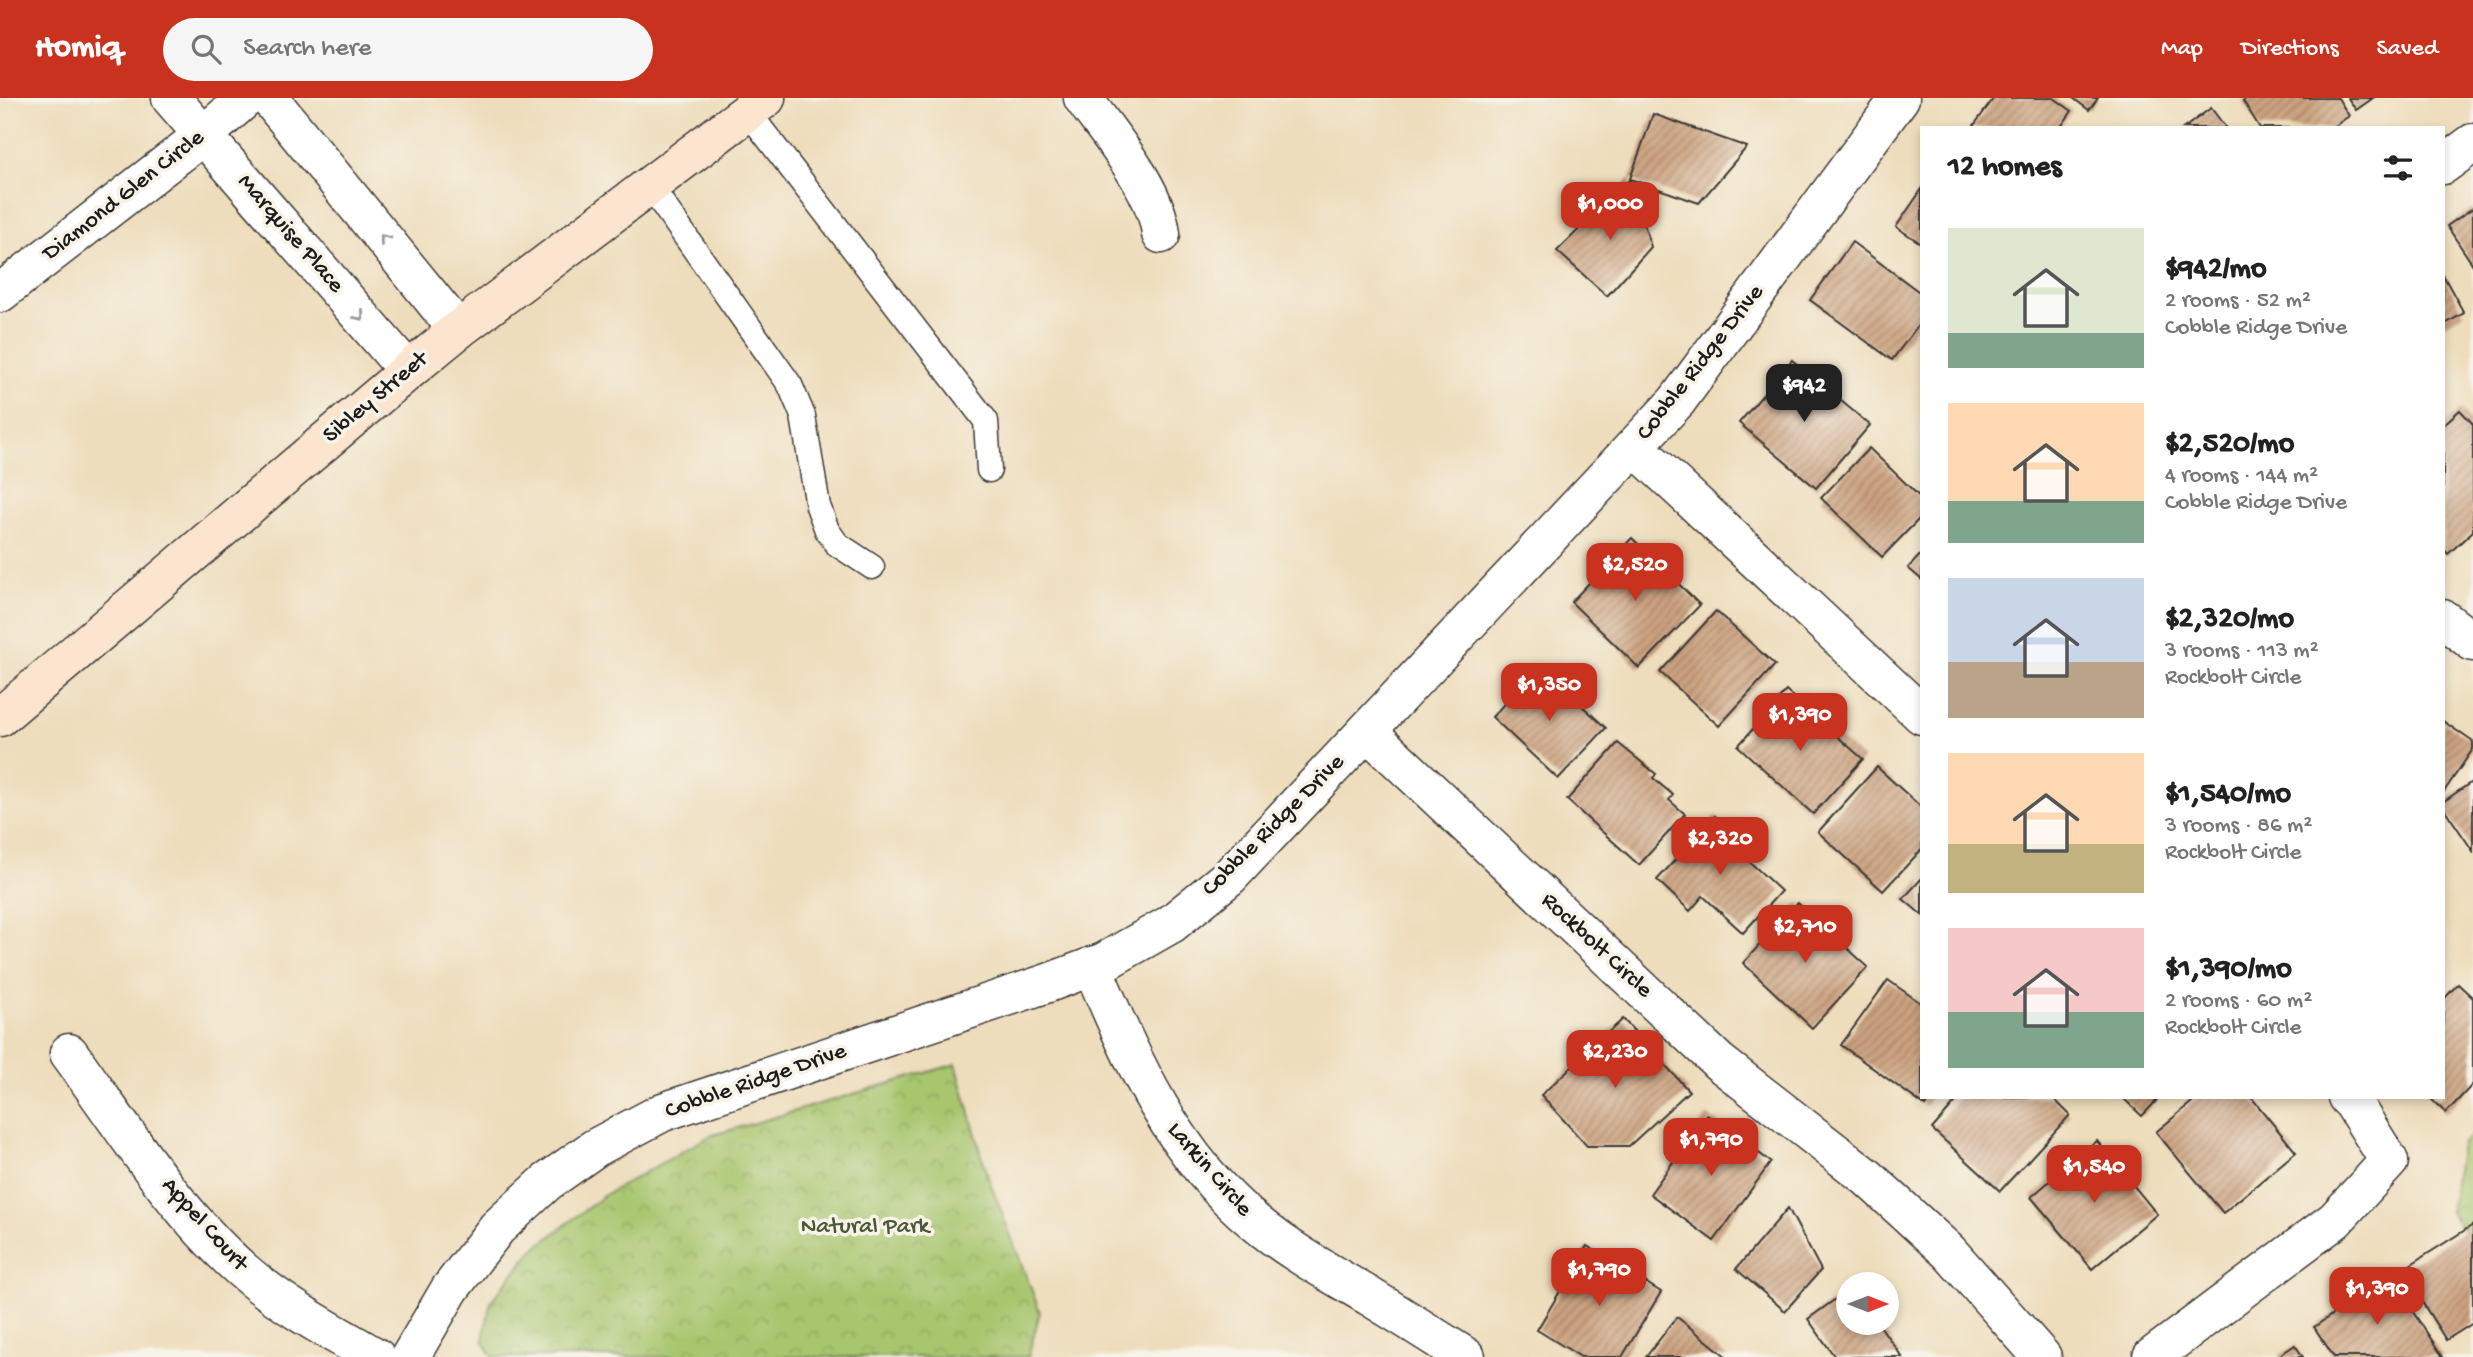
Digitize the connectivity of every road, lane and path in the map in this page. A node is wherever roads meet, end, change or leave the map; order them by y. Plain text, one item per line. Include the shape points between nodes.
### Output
1 (171, 98) edge
2 (246, 98) edge
3 (269, 98) edge
4 (1083, 98) edge
5 (1900, 98) edge
6 (757, 105) edge
7 (205, 134) junction
8 (2473, 143) edge
9 (2445, 164) edge
10 (650, 186) junction
11 (1161, 234) dead end
12 (0, 293) edge
13 (458, 330) junction
14 (408, 371) junction
15 (1636, 447) junction
16 (989, 470) dead end
17 (872, 567) dead end
18 (2445, 621) edge
19 (2473, 642) edge
20 (1920, 713) edge
21 (0, 717) edge
22 (1367, 731) junction
23 (1092, 966) junction
24 (69, 1053) dead end
25 (2349, 1099) edge
26 (376, 1357) edge
27 (410, 1357) edge
28 (1466, 1357) edge
29 (2042, 1357) edge
30 (2152, 1357) edge

1 - 7 street, Marquise Place
2 - 7 street, Diamond Glen Circle
13 -> 3 street
4 - 11 street via 1150,194
5 - 15 street, Cobble Ridge Drive via 1677,401
6 - 10 street, Sibley Street
6 - 16 lane via 986,422
7 - 12 street, Diamond Glen Circle
7 -> 14 street, Marquise Place
8 - 9 street
10 - 13 street, Sibley Street
10 - 17 lane via 790,385 803,416 818,506 827,530 837,544
13 - 14 street, Sibley Street
14 - 21 street, Sibley Street
15 - 20 street
15 - 22 street, Cobble Ridge Drive
18 - 19 street
22 - 23 street, Cobble Ridge Drive via 1230,876 1171,924
22 - 29 street, Rockbolt Circle via 1719,1062 1867,1177 1949,1252
23 - 27 street, Cobble Ridge Drive via 663,1112 596,1147 547,1182 497,1228 450,1289
23 - 28 street, Larkin Circle via 1132,1059 1165,1119 1206,1174 1254,1222 1309,1262
24 - 26 street, Appel Court via 220,1250 299,1313
25 - 30 street via 2389,1161 2335,1220

